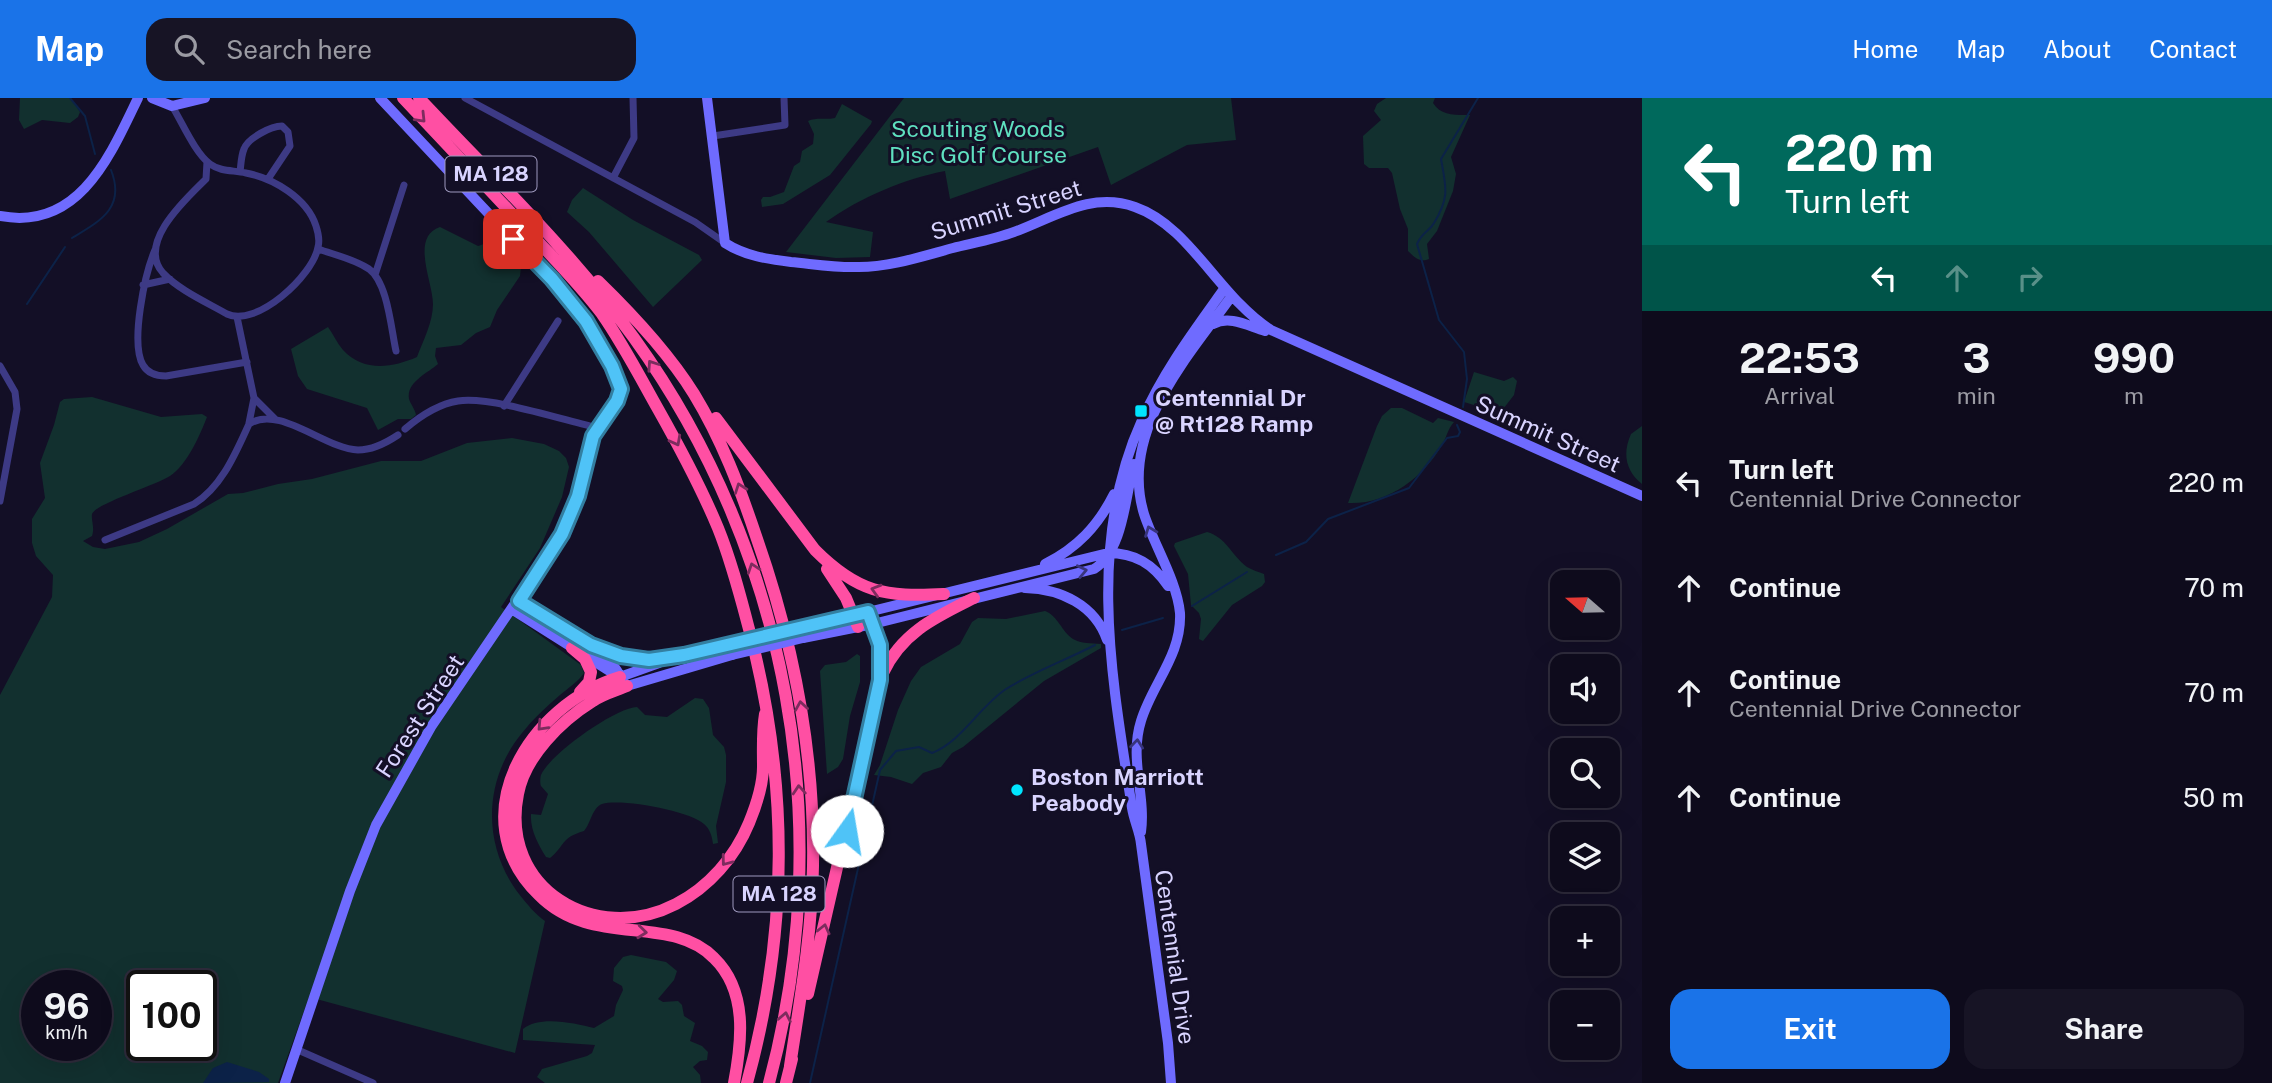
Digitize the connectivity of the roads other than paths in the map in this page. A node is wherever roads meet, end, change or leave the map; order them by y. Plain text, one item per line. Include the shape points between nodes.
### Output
1 (138, 98) edge
2 (152, 98) edge
3 (205, 98) edge
4 (380, 98) edge
5 (402, 98) edge
6 (421, 98) edge
7 (464, 98) edge
8 (633, 98) edge
9 (708, 98) edge
10 (784, 98) edge
11 (172, 106) junction
12 (713, 136) junction
13 (207, 162) junction
14 (225, 170) junction
15 (240, 172) junction
16 (613, 178) junction
17 (206, 179) junction
18 (268, 179) junction
19 (404, 185) dead end
20 (529, 215) junction
21 (0, 216) edge
22 (158, 243) junction
23 (725, 243) junction
24 (318, 249) junction
25 (381, 253) junction
26 (363, 266) junction
27 (375, 275) junction
28 (170, 279) junction
29 (143, 285) junction
30 (1228, 293) junction
31 (237, 317) junction
32 (558, 321) dead end
33 (1210, 326) junction
34 (1289, 339) junction
35 (396, 351) dead end
36 (247, 362) junction
37 (0, 366) edge
38 (690, 388) junction
39 (254, 398) junction
40 (504, 406) junction
41 (275, 419) junction
42 (249, 424) junction
43 (598, 428) junction
44 (1143, 440) junction
45 (1121, 478) junction
46 (1642, 496) edge
47 (0, 502) edge
48 (105, 540) dead end
49 (815, 550) junction
50 (1108, 554) junction
51 (1018, 575) junction
52 (1007, 589) junction
53 (944, 594) junction
54 (1177, 597) junction
55 (974, 598) junction
56 (519, 601) junction
57 (513, 610) junction
58 (871, 618) junction
59 (856, 621) junction
60 (572, 641) junction
61 (684, 655) junction
62 (1112, 659) junction
63 (880, 680) junction
64 (623, 681) junction
65 (570, 701) junction
66 (766, 703) junction
67 (1140, 836) junction
68 (298, 1050) junction
69 (790, 1066) junction
70 (285, 1083) edge
71 (373, 1083) edge
72 (734, 1083) edge
73 (747, 1083) edge
74 (769, 1083) edge
75 (786, 1083) edge
76 (1171, 1083) edge

1 - 21 street via 106,163 79,194 40,215
2 - 11 street
3 - 11 street
4 - 43 street, Forest Street via 566,296 597,340 621,389
5 -> 66 highway, MA 128 via 569,274 617,337 687,461 719,531
6 - 20 highway, MA 128
7 - 16 street, Summit Street
8 - 16 street via 634,138
9 - 12 street
10 - 12 street via 785,125
11 - 13 street
12 - 23 street
13 - 14 street
13 - 17 street
14 - 15 street
14 - 17 street
15 - 18 street
15 - 18 street via 248,142 282,126 290,146
16 - 23 street, Summit Street
17 - 22 street via 170,216
18 - 24 street via 312,216
19 - 25 street
20 - 38 highway via 614,296
74 -> 20 highway, MA 128 via 795,955 801,847 791,721 770,621 733,513 688,421 611,307
22 - 28 street via 158,264
22 - 29 street
23 - 30 street, Summit Street via 771,259 862,267 1005,235 1082,204 1113,202 1135,206 1163,220
24 - 26 street
24 - 31 street via 305,273 286,292 255,313
25 - 26 street
25 - 27 street
26 - 27 street
27 - 35 street via 383,290
28 - 29 street
28 - 31 street
29 - 36 street via 139,354 154,375 174,376
30 - 33 street, Centennial Drive
30 - 34 street, Summit Street via 1260,323
30 - 45 street, Centennial Drive via 1159,384
31 - 36 street
32 - 40 street
33 - 34 street via 1230,320
33 - 44 street, Centennial Drive via 1166,390
34 - 46 street, Summit Street
36 - 39 street
37 - 47 street via 15,392 18,409
38 - 49 highway
69 -> 38 highway via 808,946 813,867 803,716 781,614 745,501 724,448
39 - 41 street
39 - 42 street
40 - 41 street via 452,402 378,446 353,449
40 - 43 street
41 - 42 street
42 - 48 street via 221,478 206,496
43 - 56 street, Forest Street via 567,524
44 - 50 street via 1118,540
54 -> 44 street, Centennial Drive via 1141,504 1138,472
45 - 50 street, Centennial Drive
45 - 51 street via 1106,509 1082,540 1048,563
53 -> 49 highway via 907,596 871,589 834,569
49 - 59 highway via 841,587
50 - 51 street
52 -> 50 street via 1094,569
50 - 54 street via 1144,562
50 - 62 street, Centennial Drive
51 - 53 street
52 - 55 street
52 - 62 street via 1038,589 1071,598 1101,626
53 - 58 street
67 -> 54 street, Centennial Drive via 1136,742 1177,642
55 - 58 street
55 - 63 highway via 917,628 893,655
56 - 57 street, Forest Street
56 - 60 street
57 - 60 street
57 - 68 street, Forest Street via 431,727 372,834
58 - 59 street
58 - 63 highway via 881,654
59 - 61 street, bridge via 801,626
59 - 64 street, bridge
60 - 61 street via 649,660
60 - 64 street
60 - 65 highway via 591,672 586,687
61 - 64 street
62 - 67 street, Centennial Drive
69 -> 63 highway
64 - 65 highway via 589,689
66 -> 64 highway via 761,735 763,768 755,806 742,838 721,868 686,899 652,915 601,917 564,904 537,879 518,838 516,807 523,777 550,737
65 -> 72 highway via 528,742 513,770 505,809 514,858 536,893 566,915 604,928 682,938 716,959 734,989 740,1016
66 - 73 highway, MA 128 via 779,806 779,889 769,985
67 - 76 street, Centennial Drive
68 - 70 street, Forest Street
68 - 71 street
69 - 75 highway

